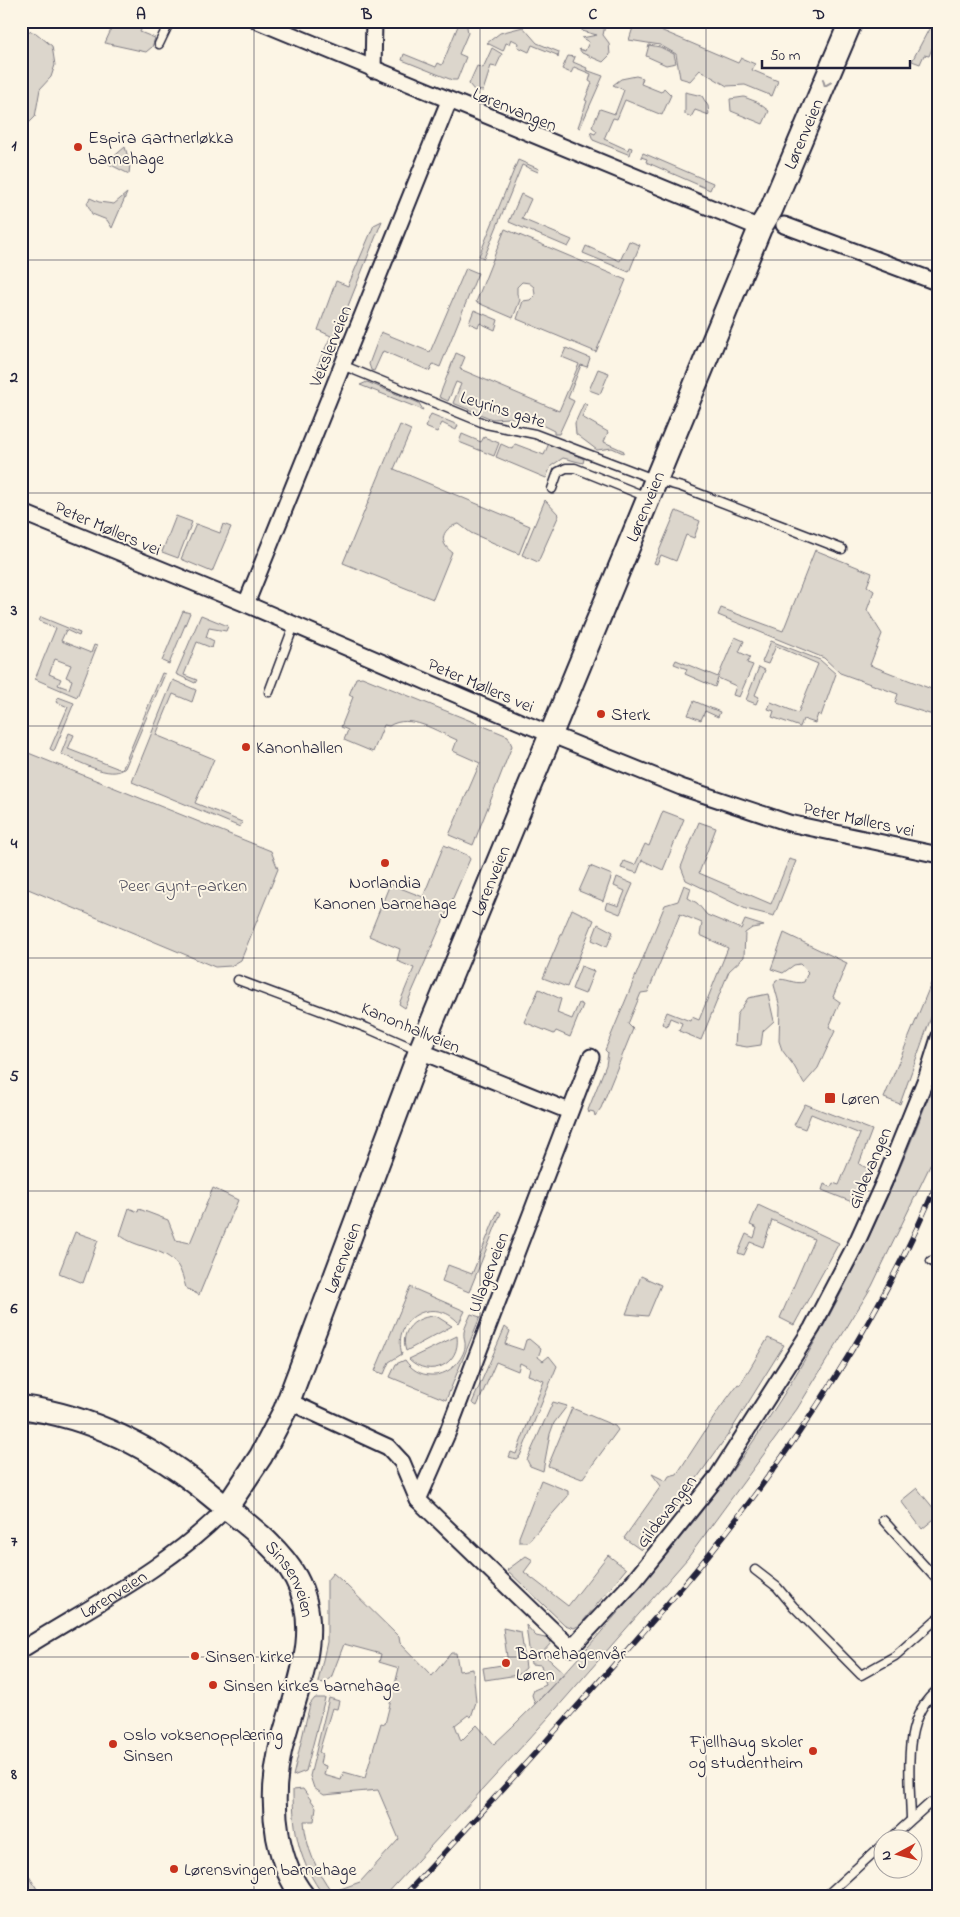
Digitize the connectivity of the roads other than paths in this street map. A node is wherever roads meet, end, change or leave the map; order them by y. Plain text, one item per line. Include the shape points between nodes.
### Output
1 (170, 21) edge
2 (258, 21) edge
3 (374, 21) edge
4 (851, 21) edge
5 (159, 44) dead end
6 (373, 70) junction
7 (448, 101) junction
8 (772, 221) junction
9 (939, 283) edge
10 (342, 365) junction
11 (552, 489) dead end
12 (653, 489) junction
13 (21, 512) edge
14 (842, 550) dead end
15 (246, 604) junction
16 (294, 625) junction
17 (269, 692) dead end
18 (551, 734) junction
19 (939, 856) edge
20 (238, 980) dead end
21 (939, 1038) edge
22 (420, 1051) junction
23 (591, 1057) dead end
24 (569, 1111) junction
25 (288, 1401) junction
26 (21, 1407) edge
27 (418, 1500) junction
28 (227, 1507) junction
29 (883, 1520) dead end
30 (755, 1570) dead end
31 (939, 1582) edge
32 (939, 1617) edge
33 (21, 1650) edge
34 (939, 1689) edge
35 (939, 1810) edge
36 (911, 1819) junction
37 (899, 1830) edge
38 (872, 1854) edge
39 (302, 1896) edge
40 (826, 1896) edge

1 - 5 lane
2 - 6 street, Lørenvangen
3 - 6 street
4 -> 8 street, Lørenveien
6 - 7 street, Lørenvangen
7 - 8 street, Lørenvangen
7 - 10 street, Vekslerveien
8 - 9 street, Lørenvangen
8 - 12 street, Lørenveien
10 - 12 lane, Leyrins gate via 486,424 535,434
10 - 15 street, Vekslerveien
11 - 12 lane via 558,472 575,468
12 - 14 lane via 682,487
12 - 18 street, Lørenveien
13 - 15 street, Peter Møllers vei
15 - 16 street, Peter Møllers vei
16 - 17 lane
16 - 18 street, Peter Møllers vei
18 - 19 street, Peter Møllers vei via 681,787 789,822
18 - 22 street, Lørenveien
20 - 22 lane, Kanonhallveien via 358,1024
21 - 27 street, Gildevangen via 884,1182 812,1328 717,1477 634,1581 571,1648
22 - 24 street, Kanonhallveien
22 - 25 street, Lørenveien
23 - 24 street, Ullagerveien
24 - 27 street, Ullagerveien via 447,1434
25 - 27 street, Gildevangen via 388,1447 402,1462
25 - 28 street, Lørenveien via 261,1456
26 - 28 street, Sinsenveien via 56,1412 113,1432 162,1458
28 - 33 street, Lørenveien via 175,1554
28 - 39 street, Sinsenveien via 285,1561 298,1581 307,1610 307,1651 280,1752 275,1790 280,1845 291,1877
29 - 31 lane
30 - 32 lane via 777,1587 861,1675 895,1656
34 - 36 lane via 928,1696 913,1727
35 - 36 lane via 930,1803
36 - 37 lane
38 - 40 lane

